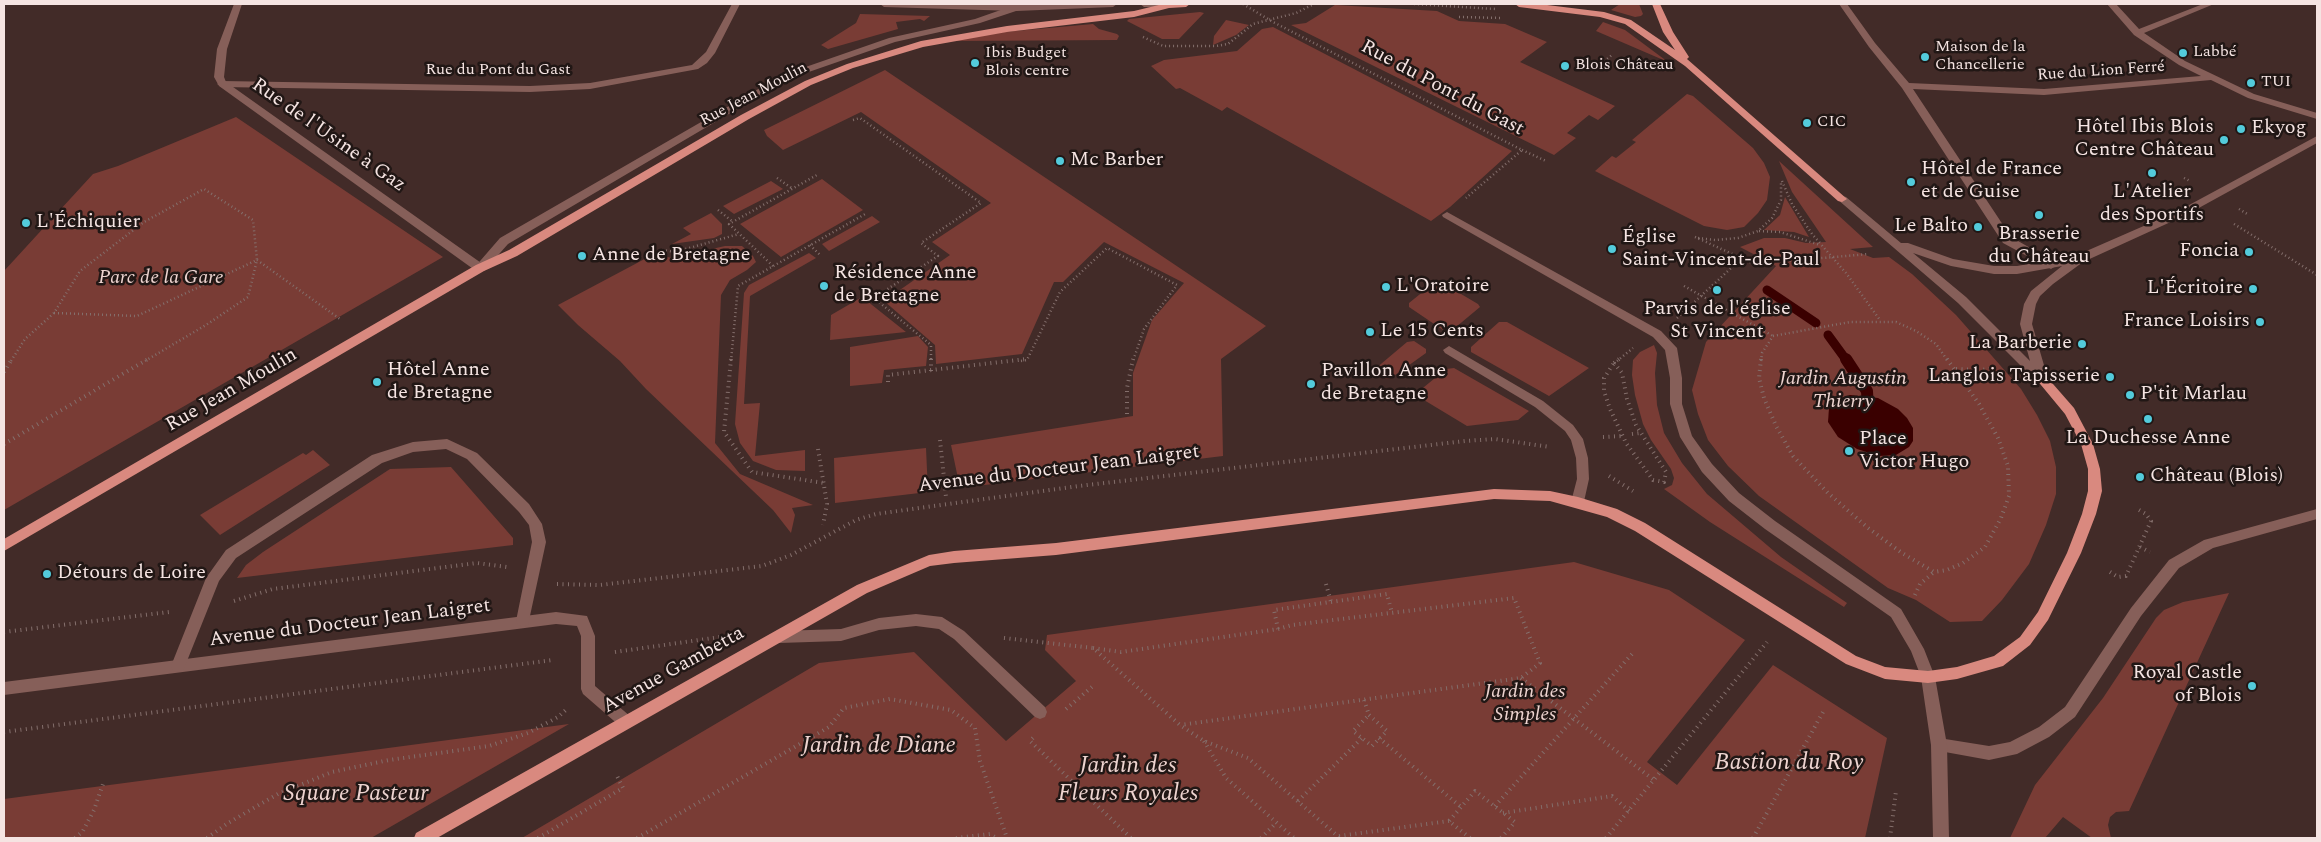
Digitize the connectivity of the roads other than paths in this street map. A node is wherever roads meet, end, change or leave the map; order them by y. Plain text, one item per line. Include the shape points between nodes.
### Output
1 (238, 4) edge
2 (736, 4) edge
3 (884, 4) edge
4 (1113, 4) edge
5 (1144, 4) edge
6 (1186, 4) edge
7 (1519, 4) edge
8 (1656, 4) edge
9 (1844, 4) edge
10 (2111, 4) edge
11 (2210, 4) edge
12 (1168, 5) edge
13 (1017, 6) edge
14 (2137, 33) junction
15 (1688, 64) junction
16 (2209, 78) junction
17 (222, 84) junction
18 (1906, 86) junction
19 (2317, 116) edge
20 (2317, 139) edge
21 (1842, 199) joint
22 (1447, 215) road end
23 (1889, 239) junction
24 (2079, 260) junction
25 (2051, 265) junction
26 (480, 268) junction
27 (1449, 350) dead end
28 (2042, 379) junction
29 (1578, 502) junction
30 (2317, 514) edge
31 (4, 546) edge
32 (523, 621) junction
33 (778, 637) junction
34 (178, 666) junction
35 (1928, 677) junction
36 (4, 689) edge
37 (1040, 712) dead end
38 (626, 722) junction
39 (1939, 745) junction
40 (422, 838) edge
41 (1941, 838) edge

1 - 17 street, Rue de l'Usine à Gaz via 222,49 219,77
2 - 17 street, Rue du Pont du Gast via 710,53 696,67 590,86 530,90
3 - 13 street
4 - 13 street
5 - 12 street
6 - 12 main road, Rue Jean Moulin
7 - 15 main road via 1589,12 1622,20
8 - 15 main road via 1668,32
9 - 18 street
10 - 14 street
11 - 14 street
12 - 26 main road, Rue Jean Moulin via 1134,14 1006,29 921,44 830,74 786,94 513,253
13 - 26 street, Rue Jean Moulin via 977,21 892,40 792,75 731,107 504,241
14 - 16 street
15 - 21 main road
16 - 18 street, Rue du Lion Ferré via 2044,92
16 - 19 street via 2251,96
17 - 26 street, Rue de l'Usine à Gaz
18 - 25 street via 2008,240
20 - 24 street via 2182,213
21 - 23 street
22 - 35 street via 1657,334 1671,348 1676,404 1686,437 1707,468 1734,497 1770,525 1896,613 1917,649
23 - 25 street via 1928,255 1973,267 2017,270
23 - 28 street via 1962,300
24 - 25 street
24 - 28 street via 2049,281 2035,294 2030,304 2026,324
26 - 31 main road, Rue Jean Moulin
27 - 29 street via 1538,404 1569,428 1577,440 1582,458 1583,479
28 - 35 main road, Avenue Gambetta via 2070,411 2087,444 2094,469 2095,492 2086,522 2043,616 2025,641 1998,661 1957,673
29 - 33 main road, Avenue Gambetta via 1550,496 1494,494 1056,549 929,561 871,585
29 - 35 main road, Avenue Gambetta via 1612,513 1640,527 1851,660 1885,673
30 - 39 street via 2209,544 2174,564 2136,612 2070,712 2044,732 2012,749 1989,752
32 - 34 street, Avenue du Docteur Jean Laigret
32 - 34 street via 539,542 535,524 524,508 472,456 447,444 413,447 377,459 231,554 213,578
32 - 38 street, Avenue du Docteur Jean Laigret via 582,620 588,636 588,689
33 - 37 street via 841,635 879,624 916,620 942,623 959,635
33 - 38 main road, Avenue Gambetta
34 - 36 street, Avenue du Docteur Jean Laigret
35 - 39 street
38 - 40 main road, Avenue Gambetta
39 - 41 street

